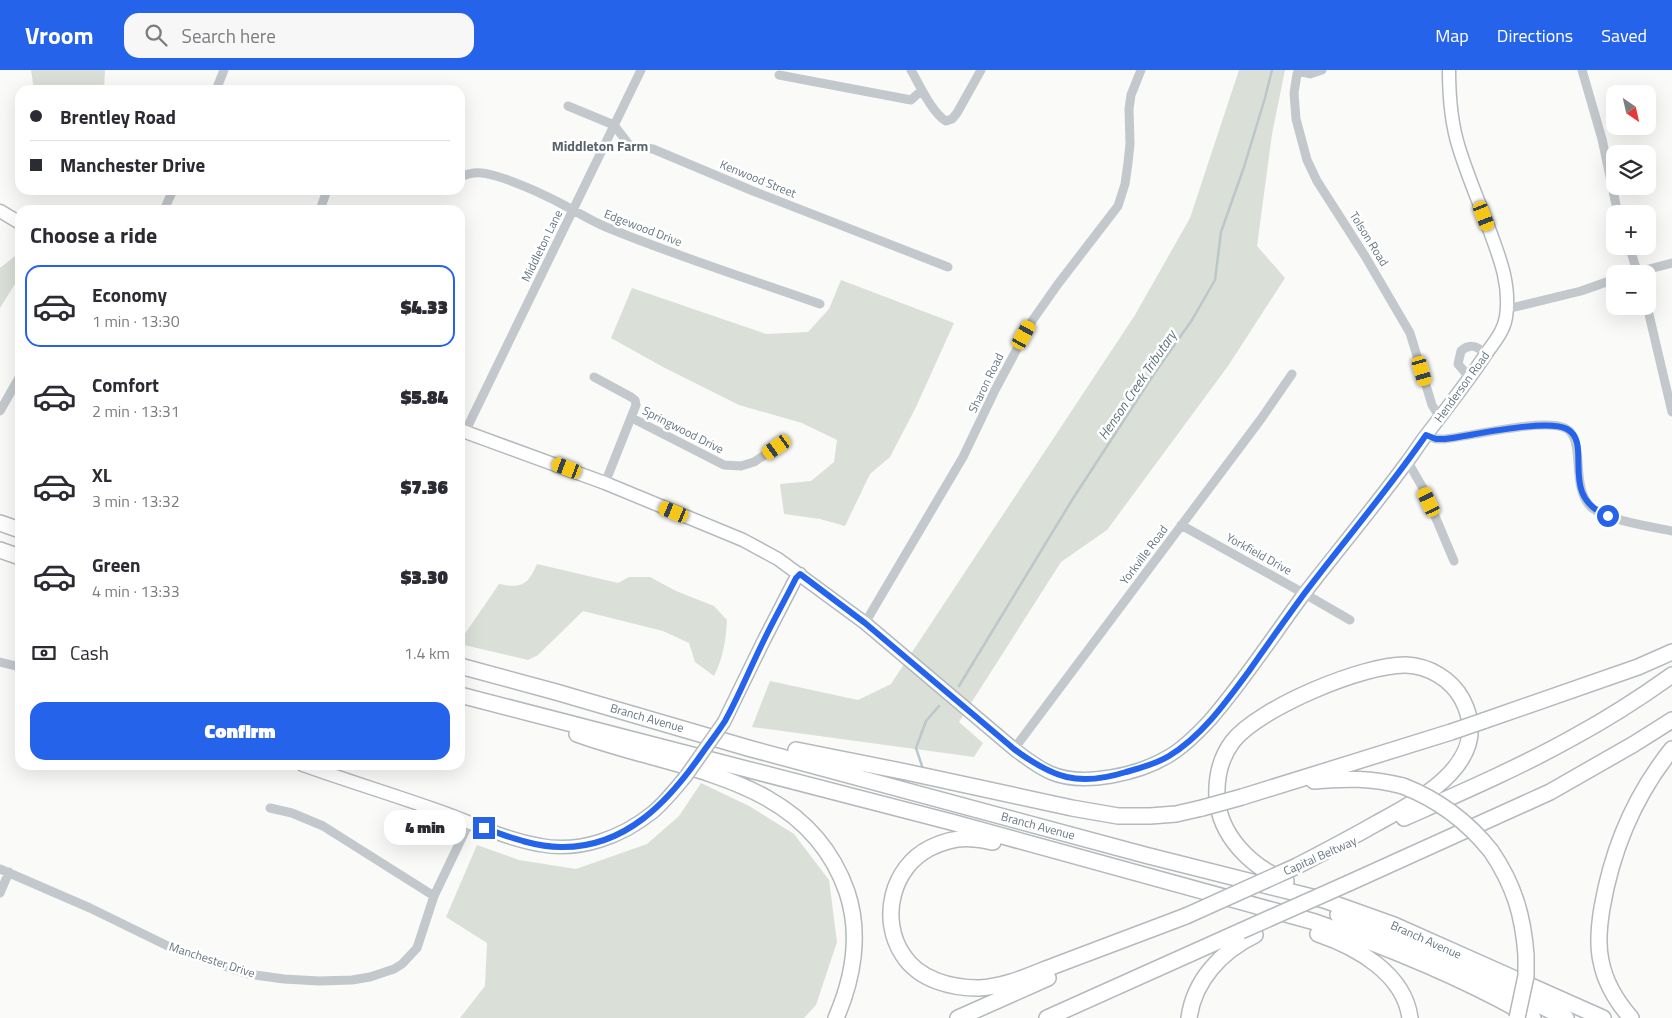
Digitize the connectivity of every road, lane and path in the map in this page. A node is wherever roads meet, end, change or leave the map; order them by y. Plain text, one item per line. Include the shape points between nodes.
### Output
1 (224, 70) edge
2 (641, 70) edge
3 (911, 70) edge
4 (981, 70) edge
5 (1141, 70) edge
6 (1322, 70) edge
7 (1449, 70) edge
8 (1582, 70) edge
9 (1298, 71) edge
10 (779, 75) dead end
11 (218, 85) edge
12 (922, 90) junction
13 (568, 106) dead end
14 (614, 124) junction
15 (465, 176) edge
16 (1616, 205) edge
17 (573, 210) junction
18 (0, 211) edge
19 (15, 220) edge
20 (1672, 263) edge
21 (948, 266) dead end
22 (1656, 267) edge
23 (1606, 282) edge
24 (820, 304) dead end
25 (1507, 309) junction
26 (1649, 315) edge
27 (1486, 354) junction
28 (1292, 374) dead end
29 (594, 377) dead end
30 (1470, 378) junction
31 (15, 385) edge
32 (0, 411) edge
33 (1672, 412) edge
34 (632, 418) junction
35 (1440, 418) junction
36 (465, 425) edge
37 (465, 432) edge
38 (1426, 435) junction
39 (777, 447) dead end
40 (1408, 462) junction
41 (605, 483) junction
42 (0, 523) edge
43 (1181, 525) junction
44 (15, 528) edge
45 (1672, 531) edge
46 (1454, 561) dead end
47 (800, 574) junction
48 (1305, 594) junction
49 (1350, 620) dead end
50 (865, 623) junction
51 (1672, 652) edge
52 (0, 662) edge
53 (15, 666) edge
54 (465, 667) edge
55 (1672, 675) edge
56 (465, 696) edge
57 (498, 705) junction
58 (629, 713) junction
59 (1672, 720) edge
60 (1014, 749) junction
61 (1672, 749) edge
62 (318, 770) edge
63 (1242, 796) junction
64 (270, 808) dead end
65 (469, 823) junction
66 (1145, 855) junction
67 (1116, 866) junction
68 (1297, 866) junction
69 (4, 870) edge
70 (1197, 889) junction
71 (0, 893) edge
72 (434, 896) junction
73 (1186, 916) junction
74 (1248, 933) junction
75 (1437, 944) junction
76 (1509, 1004) junction
77 (836, 1018) edge
78 (958, 1018) edge
79 (1047, 1018) edge
80 (1189, 1018) edge
81 (1410, 1018) edge
82 (1517, 1018) edge
83 (1521, 1018) edge
84 (1533, 1018) edge
85 (1566, 1018) edge
86 (1603, 1018) edge
87 (1631, 1018) edge

1 - 11 street
2 - 14 street, Middleton Lane
3 - 12 street
4 - 12 street via 952,119 943,119
5 - 50 street, Sharon Road via 1131,95 1128,163 1118,206 1032,321 963,457
6 - 9 street via 1310,74
7 - 25 street, Henderson Road via 1451,112 1458,145 1498,252 1506,281
8 - 16 street via 1602,138
9 - 35 street, Tolson Road via 1294,94 1296,119 1307,160 1410,333 1432,405
10 - 12 street via 911,100
13 - 14 street
14 - 17 street, Middleton Lane
14 - 21 street, Kenwood Street via 630,146 653,149
15 - 17 street, Edgewood Drive via 474,172 497,176
17 - 24 street, Edgewood Drive via 658,248
17 - 36 street, Middleton Lane
18 - 19 street
20 - 22 street
23 - 25 street
25 - 27 street, Henderson Road via 1502,330
26 - 33 street
27 - 30 street, Henderson Road
27 - 30 street via 1475,346 1460,351 1458,364
28 - 43 street, Yorkville Road
29 - 34 street via 635,400
30 - 35 street, Henderson Road
31 - 32 street
34 - 39 street, Springwood Drive via 724,465 741,466 754,462
34 - 41 street
35 - 38 street, Henderson Road
37 - 41 street, Henderson Road
38 - 40 street, Henderson Road
38 - 45 street via 1445,439 1546,425 1566,428 1577,446 1581,491 1592,507 1608,516
40 - 46 street via 1424,490
40 - 48 street, Henderson Road
41 - 47 street, Henderson Road via 750,543
42 - 44 highway
43 - 48 street, Yorkfield Drive
43 - 60 street, Yorkville Road
47 - 50 street, Henderson Road
47 - 65 street, bridge via 724,722 686,776 654,811 605,840 563,847 541,846
48 - 49 street, Yorkfield Drive
48 - 60 street, Henderson Road via 1226,701 1191,739 1168,757 1120,774 1091,780 1069,779 1036,765
50 - 60 street, Henderson Road
51 - 63 highway, bridge via 1483,721
52 - 53 street
54 - 58 highway, Branch Avenue
55 - 68 highway, Capital Beltway via 1615,713 1533,759
56 - 57 highway, Branch Avenue
57 - 67 highway, Branch Avenue
57 - 77 highway via 605,745 714,775 745,787 782,806 809,829 833,860 846,889 852,916 852,970
58 - 63 highway, bridge via 814,755 1118,816 1176,814
58 - 66 highway, Branch Avenue
59 - 74 highway, bridge via 1550,792
61 - 87 highway via 1639,798 1626,825 1606,884 1601,914 1600,960 1613,993
62 - 65 street
63 - 82 highway, bridge via 1311,781 1337,778 1374,780 1403,786 1452,811 1492,851 1512,887 1520,910 1526,976
64 - 72 street via 323,826
65 - 72 street, Manchester Drive
66 - 75 highway, Branch Avenue via 1324,900
66 - 85 highway via 1389,934
67 - 70 highway, Branch Avenue
67 - 73 highway via 974,839 938,844 914,859 899,877 891,903 897,944 911,965 933,980 964,988 981,988 1008,982
68 - 73 highway, Capital Beltway, bridge
68 - 75 highway via 1415,802 1455,769 1467,744 1470,732 1468,718 1461,697 1438,674 1423,668 1397,665 1348,678 1294,699 1241,732 1225,754 1217,781 1218,810 1223,824 1237,846 1261,867 1283,880 1364,908
69 - 71 street
69 - 72 street, Manchester Drive via 206,961 248,974 319,982 370,977 402,964 416,948
70 - 76 highway, Branch Avenue via 1354,935 1428,965
70 - 81 highway via 1350,947 1377,965 1392,980 1406,1003
73 - 78 highway, Capital Beltway
74 - 79 highway
74 - 80 highway via 1198,986
75 - 86 highway, Branch Avenue
76 - 83 highway
76 - 84 highway, Branch Avenue

